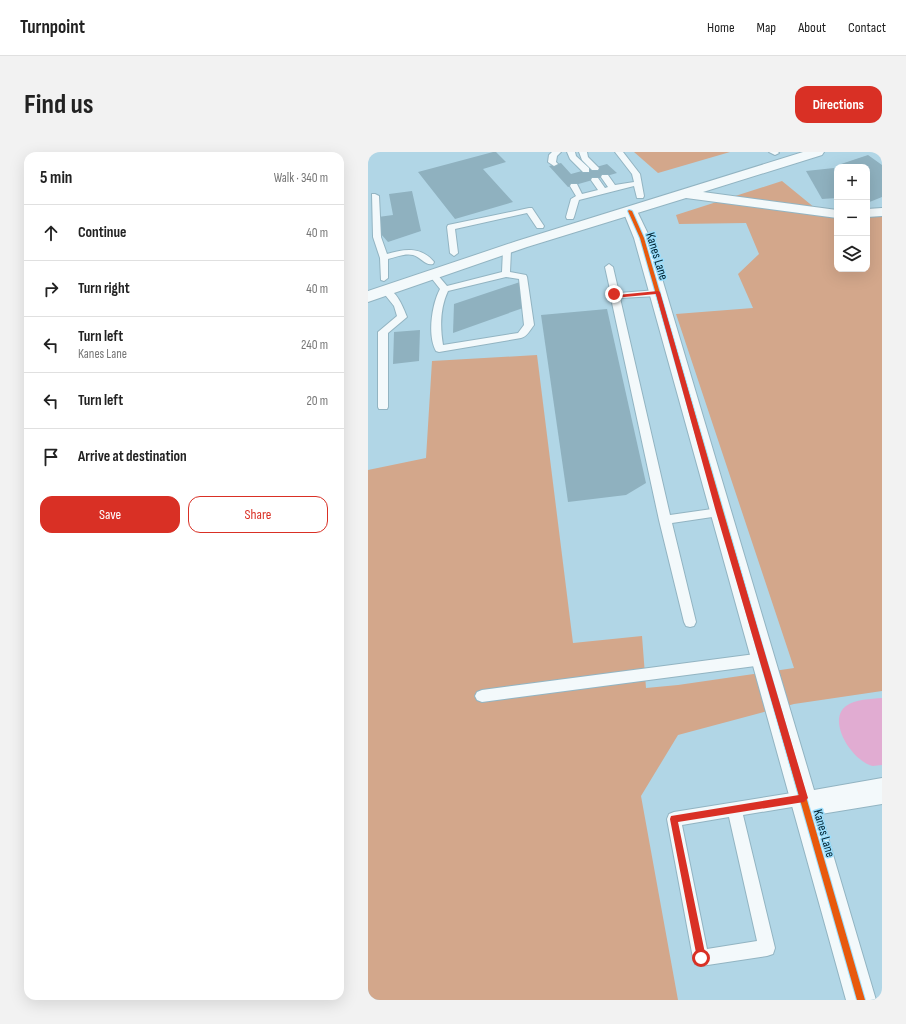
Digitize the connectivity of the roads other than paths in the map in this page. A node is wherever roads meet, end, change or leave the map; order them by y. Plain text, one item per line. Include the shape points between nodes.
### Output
1 (557, 152) edge
2 (571, 152) edge
3 (583, 152) edge
4 (619, 152) edge
5 (628, 152) edge
6 (776, 152) edge
7 (817, 152) edge
8 (554, 164) dead end
9 (595, 168) dead end
10 (586, 170) dead end
11 (605, 177) dead end
12 (595, 180) dead end
13 (574, 186) dead end
14 (613, 188) junction
15 (603, 191) junction
16 (636, 192) junction
17 (684, 194) junction
18 (375, 196) dead end
19 (580, 198) junction
20 (882, 212) edge
21 (834, 214) edge
22 (870, 214) edge
23 (570, 218) junction
24 (540, 226) junction
25 (507, 250) junction
26 (454, 253) junction
27 (384, 258) junction
28 (609, 267) dead end
29 (432, 268) junction
30 (506, 274) junction
31 (368, 283) edge
32 (385, 284) junction
33 (445, 289) junction
34 (658, 292) junction
35 (614, 296) junction
36 (368, 297) edge
37 (383, 407) dead end
38 (720, 512) junction
39 (665, 520) junction
40 (690, 622) dead end
41 (764, 659) junction
42 (482, 696) dead end
43 (882, 791) edge
44 (805, 801) junction
45 (735, 810) junction
46 (861, 1000) edge

1 - 8 lane via 553,155
2 - 10 lane
3 - 9 lane
4 - 16 lane via 636,174
5 - 16 lane via 640,168
6 - 16 main road
7 - 17 main road
11 - 14 lane
12 - 15 lane
13 - 19 lane
14 - 15 lane
14 - 16 lane
15 - 19 lane
16 - 17 main road
16 - 23 main road
16 - 25 main road
16 - 34 main road, Kanes Lane via 642,238
17 - 21 main road
18 - 27 lane via 377,238
19 - 23 lane via 575,199
20 - 22 main road
23 - 24 main road
24 - 26 main road
24 - 26 lane via 529,210 451,227
25 - 29 main road
25 - 30 lane
26 - 29 main road
27 - 29 lane via 414,251 420,253
27 - 32 lane
28 - 35 lane
29 - 32 main road
29 - 33 lane
30 - 33 lane
30 - 33 lane via 523,277 529,325 522,336 439,349 439,299
31 - 32 main road
32 - 36 main road
32 - 37 lane via 402,317 383,332
34 - 35 lane
34 - 38 main road, Kanes Lane
35 - 39 lane
38 - 39 lane
38 - 41 main road, Kanes Lane
39 - 40 lane
41 - 42 lane
41 - 44 main road, Kanes Lane
43 - 44 main road
44 - 45 lane
44 - 46 main road, Kanes Lane
45 - 45 lane via 674,819 701,958 767,948

